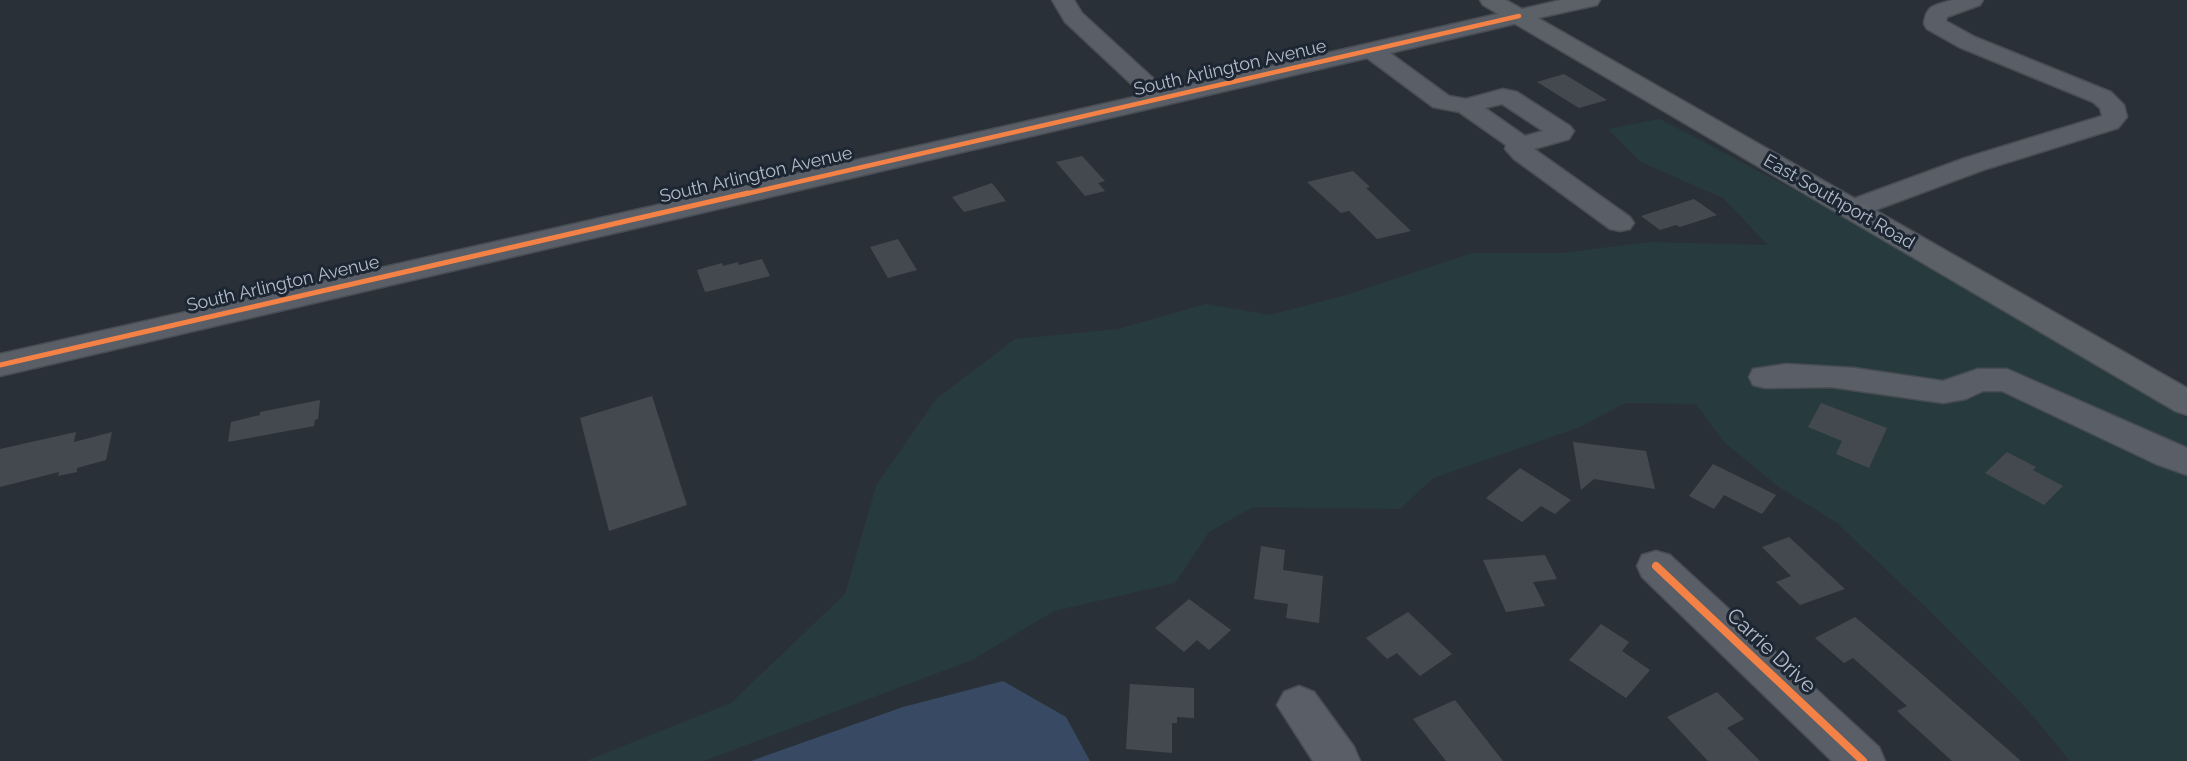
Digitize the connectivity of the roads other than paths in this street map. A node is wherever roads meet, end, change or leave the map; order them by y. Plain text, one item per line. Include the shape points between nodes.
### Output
1 (1063, 0) edge
2 (1491, 0) edge
3 (1588, 0) edge
4 (1972, 0) edge
5 (1519, 16) junction
6 (1373, 51) junction
7 (1161, 98) junction
8 (1466, 106) junction
9 (1519, 142) junction
10 (1852, 209) junction
11 (1620, 224) dead end
12 (0, 365) edge
13 (1765, 377) dead end
14 (2187, 403) edge
15 (2187, 462) edge
16 (1656, 566) dead end
17 (1299, 705) dead end
18 (1338, 761) edge
19 (1863, 761) edge

1 - 7 street via 1073,17
2 - 5 main road, East Southport Road
3 - 5 main road, South Arlington Avenue
4 - 10 street via 1936,13 1935,24 1967,42 2102,98 2112,105 2115,117 2109,123 1974,164
5 - 6 street, South Arlington Avenue
5 - 10 main road, East Southport Road
6 - 7 street, South Arlington Avenue
6 - 8 street via 1442,102
7 - 12 street, South Arlington Avenue
8 - 9 street
8 - 9 street via 1508,97 1561,131 1524,144
9 - 11 street via 1522,153
10 - 14 main road, East Southport Road
13 - 15 street via 1855,379 1943,392 1954,392 1978,380 2007,380
16 - 19 street, Carrie Drive
17 - 18 street

